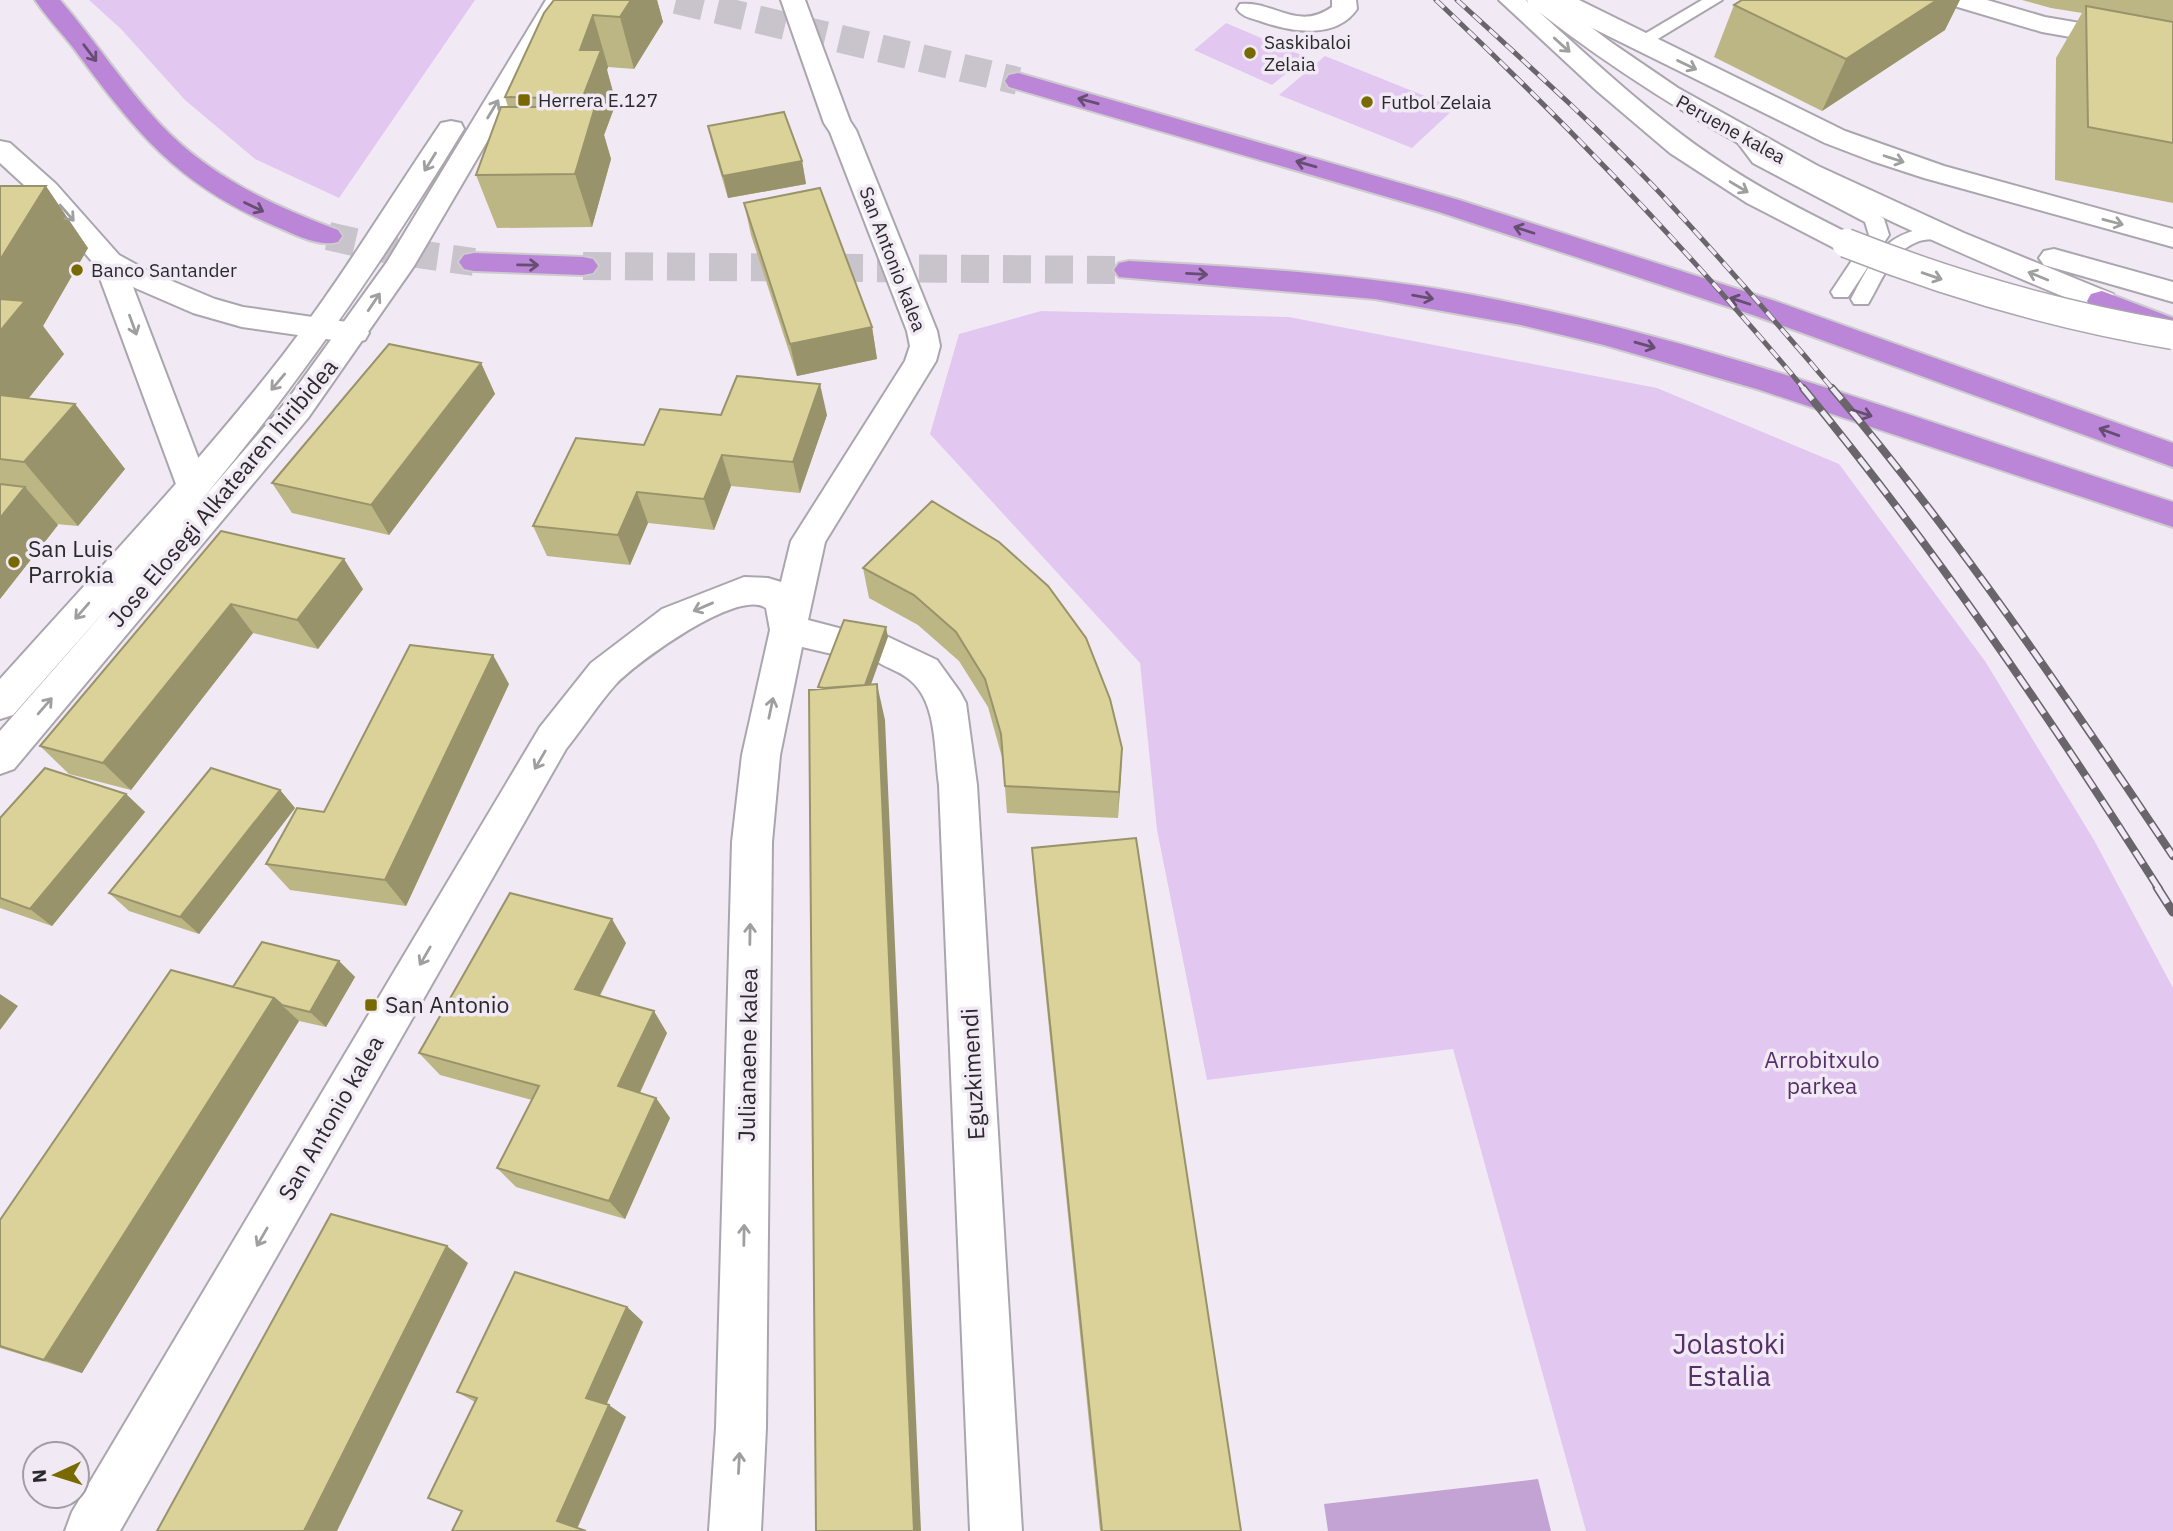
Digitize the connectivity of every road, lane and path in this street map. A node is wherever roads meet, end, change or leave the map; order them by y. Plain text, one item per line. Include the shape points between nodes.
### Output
1 (47, 0) edge
2 (532, 0) edge
3 (558, 0) edge
4 (793, 0) edge
5 (1344, 0) edge
6 (1511, 0) edge
7 (1539, 0) edge
8 (1562, 0) edge
9 (1714, 0) edge
10 (1960, 0) edge
11 (1249, 9) dead end
12 (1640, 42) junction
13 (2173, 47) edge
14 (1018, 81) tunnel mouth
15 (1741, 135) junction
16 (0, 149) edge
17 (1938, 233) junction
18 (328, 236) tunnel mouth
19 (2173, 238) edge
20 (109, 261) junction
21 (474, 262) tunnel mouth
22 (583, 266) tunnel mouth
23 (1129, 270) tunnel mouth
24 (1841, 292) dead end
25 (2173, 292) edge
26 (1861, 299) dead end
27 (2102, 301) joint
28 (320, 328) junction
29 (2173, 329) edge
30 (354, 333) junction
31 (2173, 335) edge
32 (2173, 454) edge
33 (192, 486) junction
34 (2102, 493) junction
35 (2173, 515) edge
36 (2173, 528) edge
37 (808, 541) junction
38 (756, 590) junction
39 (788, 630) junction
40 (841, 642) edge
41 (884, 649) edge
42 (0, 704) edge
43 (0, 758) edge
44 (91, 1531) edge
45 (735, 1531) edge
46 (996, 1531) edge

1 -> 18 highway via 134,111 184,161 252,207
2 -> 28 street, Jose Elosegi Alkatearen hiribidea via 367,262
30 -> 3 street, Jose Elosegi Alkatearen hiribidea
4 - 37 street, San Antonio kalea via 925,346
5 - 11 street via 1345,9 1333,19 1306,25
6 -> 31 street, Peruene kalea, bridge via 1704,164 1790,215 1846,243 1968,289
7 - 15 street, Peruene kalea via 1646,81
8 - 12 street
9 - 12 lane
10 - 13 street via 2042,24
12 -> 19 street via 1835,138 1934,173
32 -> 14 highway via 1763,309 1449,206
15 - 17 street, Peruene kalea
15 - 24 lane via 1760,159 1874,219 1879,235
16 -> 20 street via 46,190
17 - 25 street, Peruene kalea via 2007,245
17 - 26 lane via 1921,233 1898,242
27 -> 17 street, Peruene kalea
20 - 28 street via 205,306 242,317
20 -> 33 street
21 -> 22 highway
23 -> 34 highway via 1265,277 1393,292 1519,314 1752,377
27 - 29 highway
28 - 30 street
28 -> 33 street, Jose Elosegi Alkatearen hiribidea
43 -> 30 street, Jose Elosegi Alkatearen hiribidea via 253,464
33 -> 42 street, Jose Elosegi Alkatearen hiribidea
34 - 35 highway
34 - 36 highway
37 - 38 street, San Antonio kalea
37 - 39 street, San Antonio kalea
38 - 39 street via 782,601
38 -> 44 street, San Antonio kalea via 674,619 604,673 553,738
39 - 40 street
45 -> 39 street, Julianaene kalea via 752,842 761,755
41 - 46 street, Eguzkimendi via 925,670 947,703 958,785

